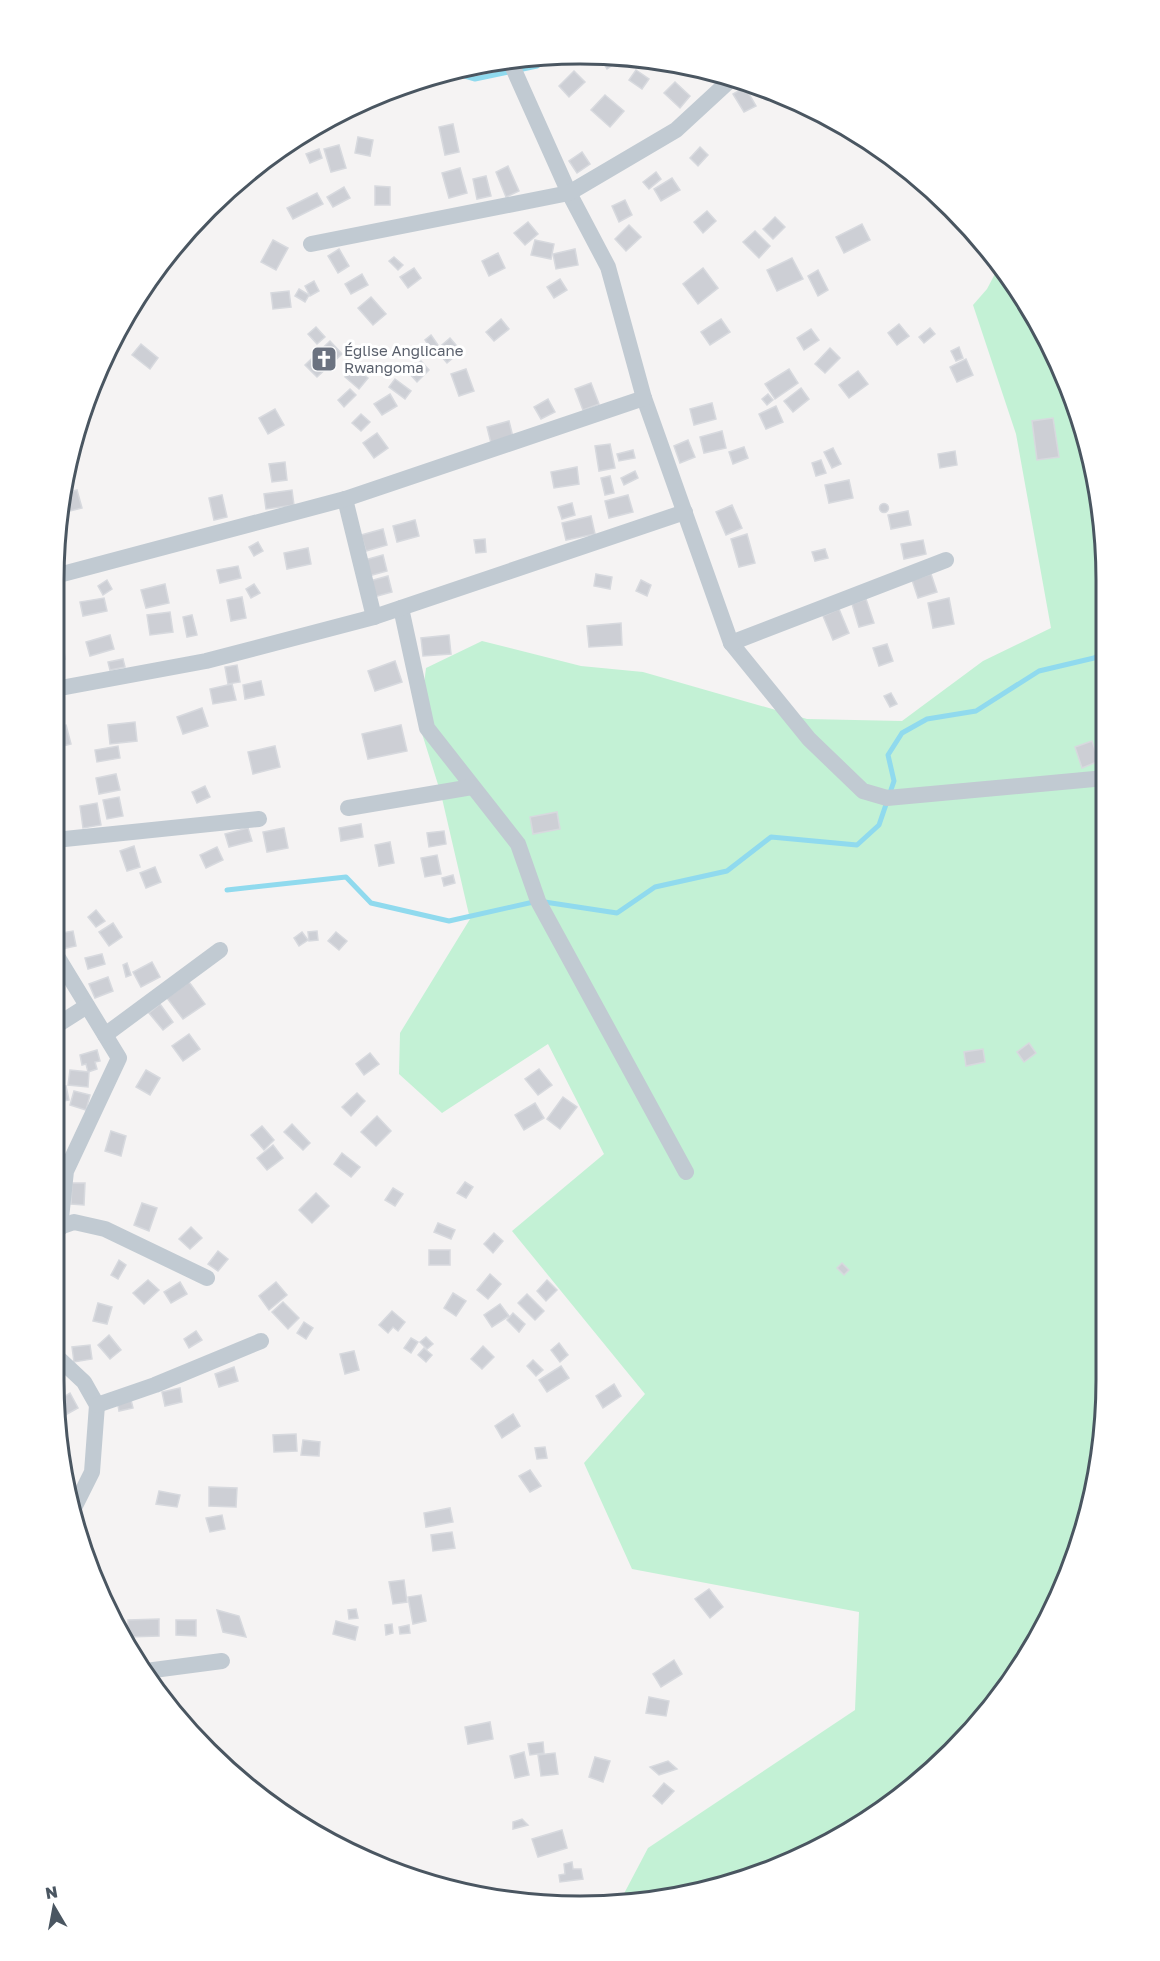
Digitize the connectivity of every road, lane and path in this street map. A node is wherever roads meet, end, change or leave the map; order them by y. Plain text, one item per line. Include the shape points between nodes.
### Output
1 (514, 69) edge
2 (724, 85) edge
3 (569, 193) junction
4 (311, 244) dead end
5 (644, 398) junction
6 (345, 499) junction
7 (685, 512) junction
8 (946, 560) dead end
9 (64, 574) edge
10 (401, 608) junction
11 (374, 617) junction
12 (730, 643) junction
13 (64, 687) edge
14 (1096, 779) edge
15 (472, 787) junction
16 (348, 808) dead end
17 (259, 819) dead end
18 (64, 839) edge
19 (220, 950) dead end
20 (64, 968) edge
21 (87, 1006) junction
22 (64, 1021) edge
23 (105, 1035) junction
24 (686, 1172) dead end
25 (64, 1184) edge
26 (64, 1226) edge
27 (207, 1278) dead end
28 (261, 1341) dead end
29 (64, 1367) edge
30 (97, 1405) junction
31 (78, 1499) edge
32 (222, 1661) dead end
33 (153, 1670) edge

1 - 3 street
2 - 3 street via 676,130
3 - 4 street
3 - 5 street via 608,267
5 - 6 street
5 - 7 street
6 - 9 street
6 - 11 street
7 - 10 street
7 - 12 street
8 - 12 street
10 - 11 street
10 - 15 street via 427,728
11 - 13 street via 206,662
12 - 14 street via 809,739 863,790 887,798
15 - 16 street
15 - 24 street via 518,844 538,901
17 - 18 street
19 - 23 street
20 - 21 street
21 - 22 street
21 - 23 street
23 - 25 street via 119,1058 66,1171
26 - 27 street via 74,1222 105,1229
28 - 30 street
29 - 30 street via 84,1382
30 - 31 street via 92,1472
32 - 33 street

